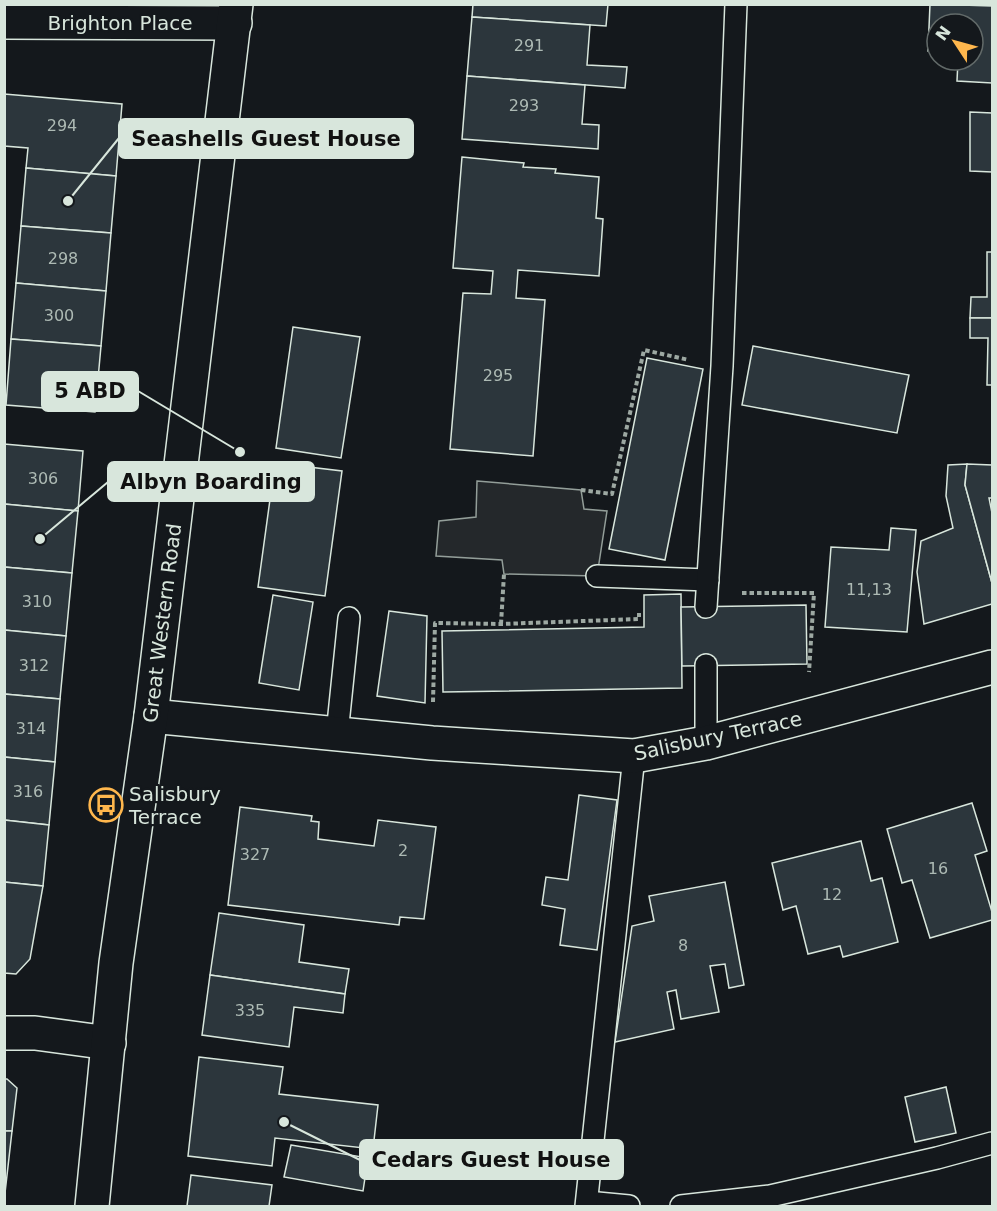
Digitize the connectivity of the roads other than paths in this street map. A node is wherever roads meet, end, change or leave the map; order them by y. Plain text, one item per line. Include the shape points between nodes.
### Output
1 (736, 4) edge
2 (235, 14) edge
3 (4, 22) edge
4 (597, 576) dead end
5 (349, 618) dead end
6 (706, 665) dead end
7 (993, 667) edge
8 (151, 716) junction
9 (337, 734) junction
10 (706, 743) junction
11 (634, 756) junction
12 (4, 1033) edge
13 (109, 1043) junction
14 (993, 1143) edge
15 (586, 1204) edge
16 (92, 1206) edge
17 (629, 1206) edge
18 (681, 1206) edge

1 - 4 lane via 722,366 707,593
2 - 3 street, Brighton Place
2 - 8 street, Great Western Road
5 - 9 lane
6 - 10 lane
7 - 10 street, Salisbury Terrace
8 - 9 street, Salisbury Terrace
8 - 13 street, Great Western Road via 116,963
9 - 11 street, Salisbury Terrace
10 - 11 street, Salisbury Terrace
11 - 15 lane
12 - 13 street
13 - 16 street, Great Western Road
14 - 18 lane via 770,1196
15 - 17 lane

